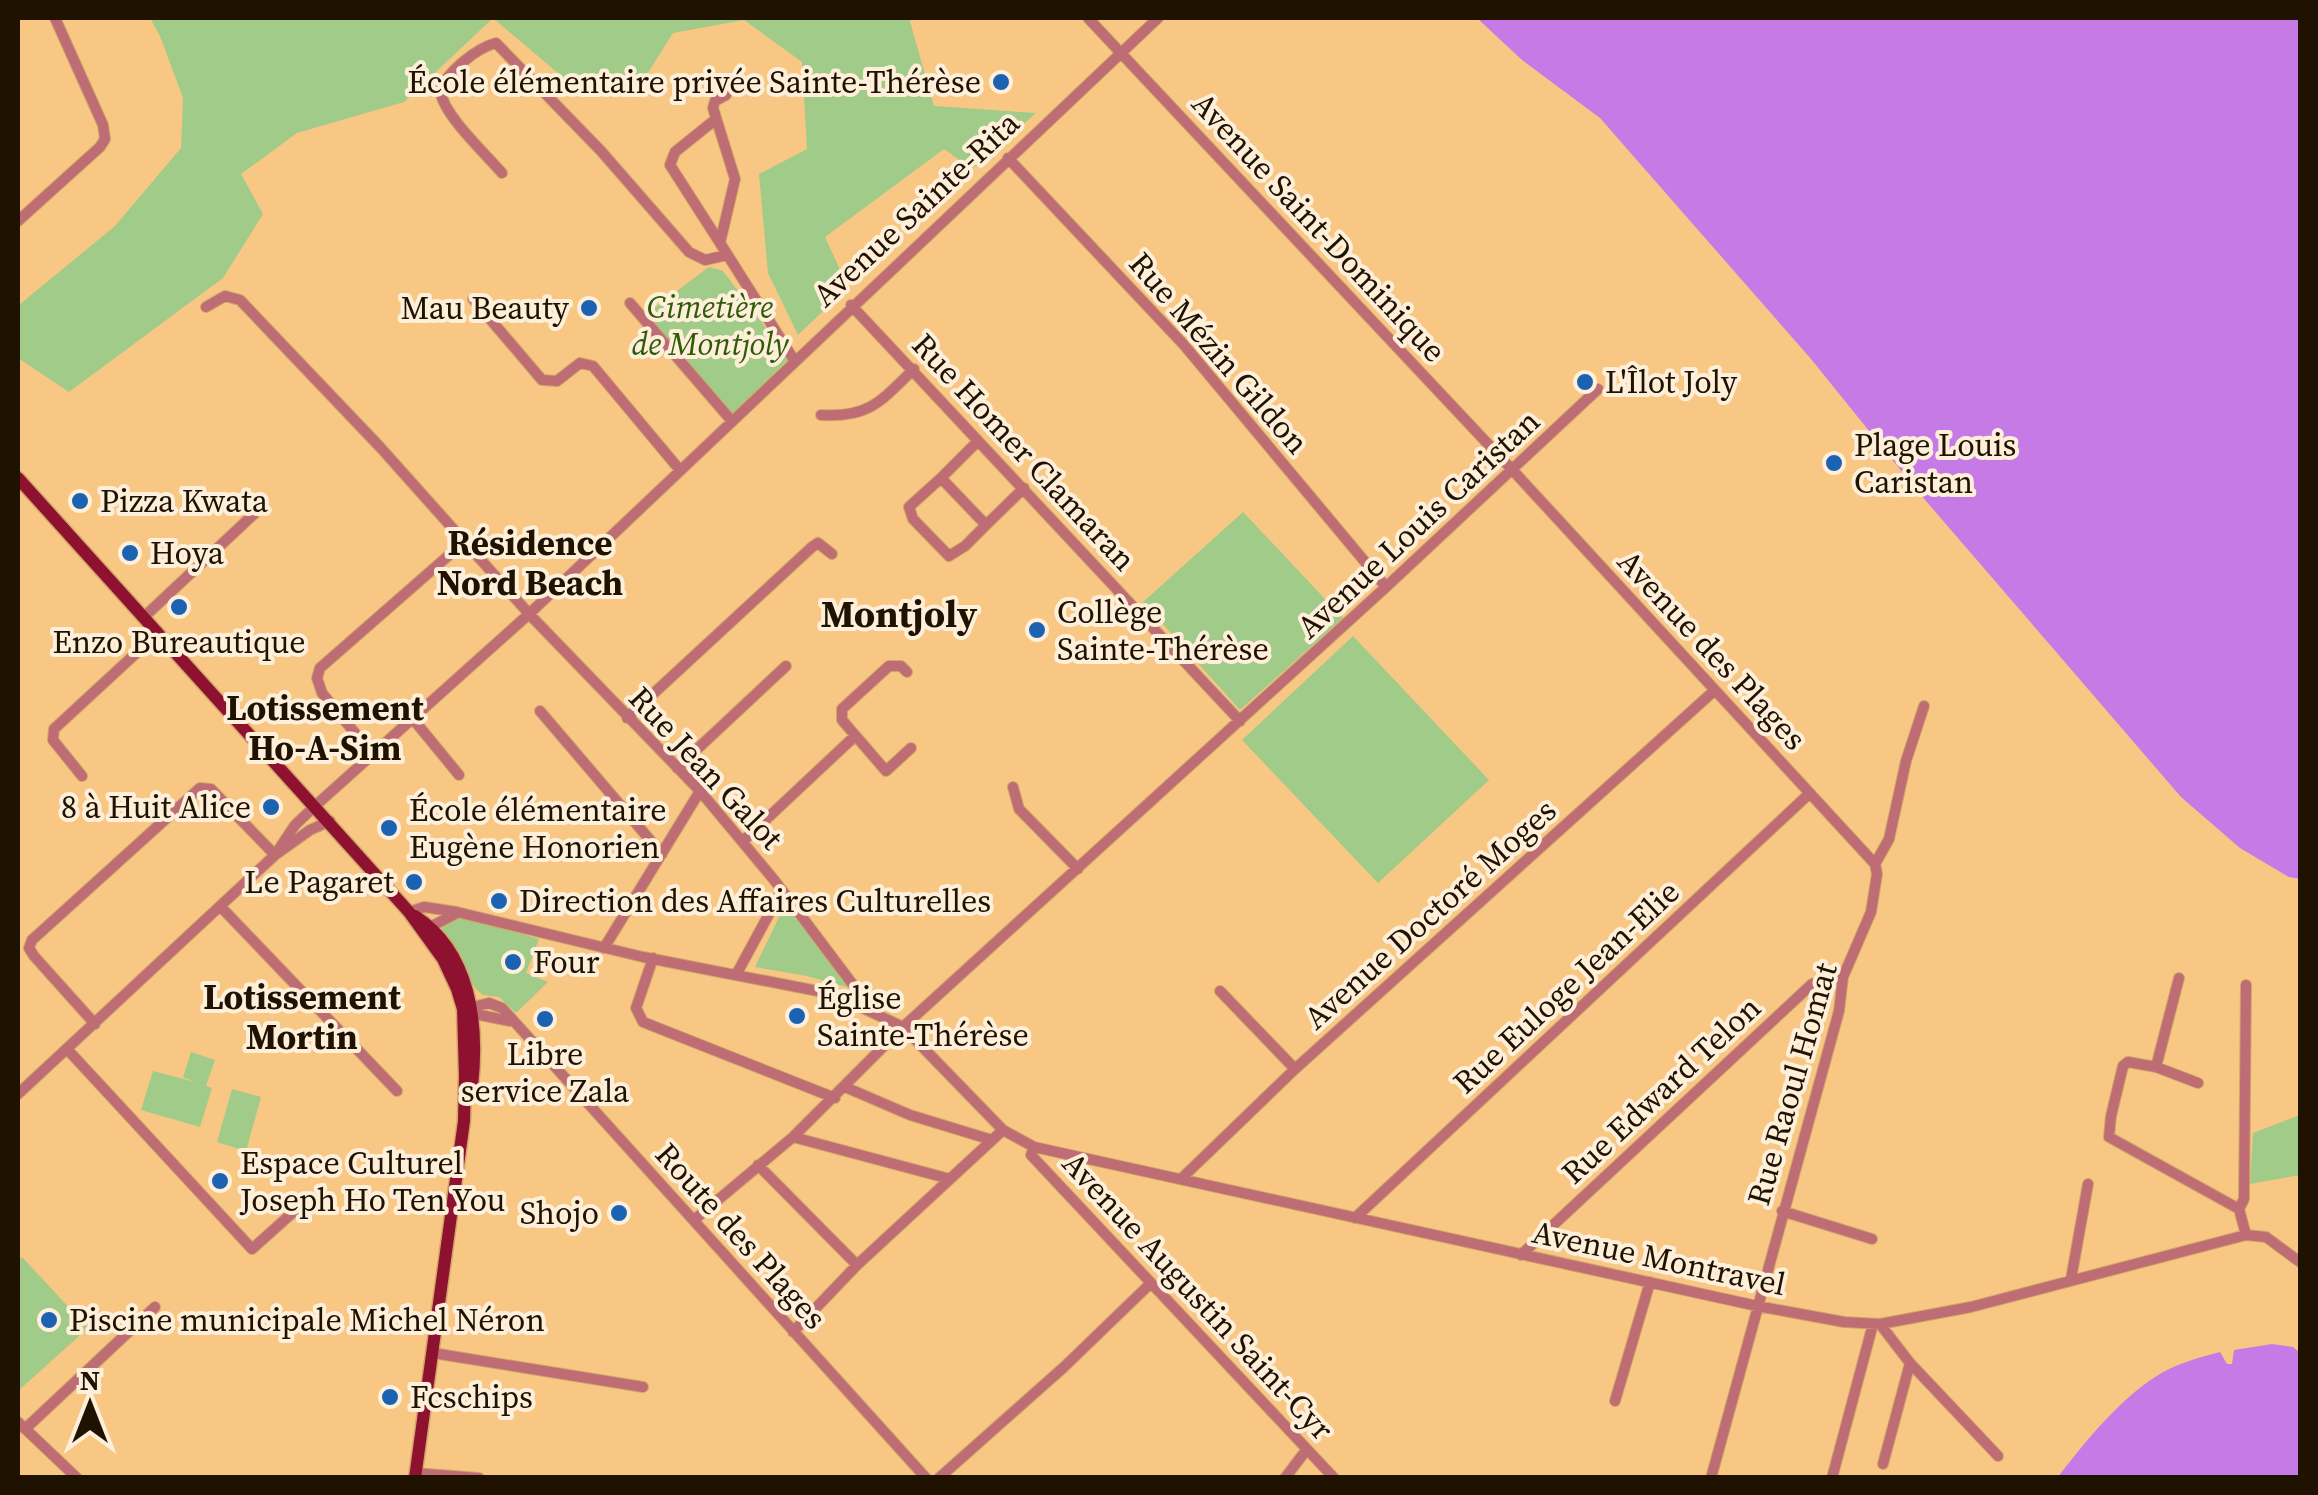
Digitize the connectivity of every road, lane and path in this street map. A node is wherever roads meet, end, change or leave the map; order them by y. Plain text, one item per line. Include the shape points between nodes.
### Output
1 (55, 18) edge
2 (1088, 18) edge
3 (1158, 18) edge
4 (1120, 52) junction
5 (726, 95) dead end
6 (716, 118) junction
7 (1008, 158) junction
8 (502, 172) dead end
9 (18, 221) edge
10 (720, 243) junction
11 (727, 255) junction
12 (474, 298) dead end
13 (630, 303) dead end
14 (851, 306) junction
15 (206, 307) dead end
16 (798, 356) junction
17 (914, 369) junction
18 (1598, 389) dead end
19 (821, 415) dead end
20 (731, 420) junction
21 (978, 440) junction
22 (679, 469) junction
23 (1512, 470) junction
24 (18, 478) edge
25 (940, 478) junction
26 (1024, 488) junction
27 (254, 514) dead end
28 (986, 525) junction
29 (464, 542) junction
30 (832, 554) dead end
31 (1386, 587) junction
32 (529, 614) junction
33 (144, 618) junction
34 (158, 632) junction
35 (786, 666) dead end
36 (907, 672) dead end
37 (1715, 690) junction
38 (1924, 706) dead end
39 (540, 711) dead end
40 (412, 718) junction
41 (626, 718) junction
42 (1240, 722) junction
43 (855, 736) junction
44 (911, 748) dead end
45 (374, 756) junction
46 (677, 768) junction
47 (82, 776) dead end
48 (459, 776) dead end
49 (1013, 787) dead end
50 (700, 791) junction
51 (1810, 793) junction
52 (315, 806) junction
53 (330, 821) junction
54 (743, 841) junction
55 (662, 854) junction
56 (275, 855) junction
57 (1875, 864) junction
58 (1078, 869) junction
59 (782, 890) junction
60 (220, 906) junction
61 (458, 912) junction
62 (413, 917) junction
63 (432, 926) junction
64 (18, 942) edge
65 (30, 948) junction
66 (604, 948) junction
67 (653, 958) junction
68 (736, 976) junction
69 (1843, 977) junction
70 (2179, 978) dead end
71 (2246, 985) dead end
72 (1220, 991) dead end
73 (467, 1008) junction
74 (873, 1011) junction
75 (494, 1016) junction
76 (95, 1024) junction
77 (519, 1027) junction
78 (903, 1028) junction
79 (477, 1037) junction
80 (67, 1049) junction
81 (2156, 1067) junction
82 (1296, 1070) junction
83 (2198, 1083) dead end
84 (845, 1087) junction
85 (397, 1091) dead end
86 (18, 1094) edge
87 (835, 1098) junction
88 (464, 1121) junction
89 (1004, 1130) junction
90 (793, 1137) junction
91 (992, 1140) junction
92 (1034, 1148) junction
93 (758, 1165) junction
94 (950, 1178) junction
95 (1181, 1179) junction
96 (2088, 1184) dead end
97 (309, 1198) dead end
98 (2240, 1209) junction
99 (1782, 1211) junction
100 (1356, 1218) junction
101 (694, 1220) junction
102 (2246, 1235) junction
103 (1872, 1239) dead end
104 (1521, 1255) junction
105 (2300, 1262) edge
106 (857, 1265) junction
107 (2070, 1279) junction
108 (1650, 1282) junction
109 (1151, 1283) junction
110 (1757, 1306) junction
111 (155, 1307) dead end
112 (1876, 1324) junction
113 (793, 1332) junction
114 (433, 1353) junction
115 (1910, 1363) junction
116 (643, 1387) dead end
117 (1615, 1401) dead end
118 (21, 1425) edge
119 (1307, 1449) junction
120 (1998, 1456) dead end
121 (1883, 1464) dead end
122 (415, 1475) edge
123 (77, 1478) edge
124 (479, 1478) edge
125 (926, 1478) edge
126 (939, 1478) edge
127 (1285, 1478) edge
128 (1334, 1478) edge
129 (1711, 1478) edge
130 (1832, 1478) edge

1 - 9 street via 105,139
2 - 4 street, Avenue Saint-Dominique
3 - 4 street, Avenue Sainte-Rita
4 - 7 street, Avenue Sainte-Rita
4 - 23 street, Avenue Saint-Dominique
5 - 6 street via 714,104
6 - 10 street via 735,179
6 - 10 street via 675,152 670,165
7 - 14 street, Avenue Sainte-Rita
7 - 31 street, Rue Mézin Gildon via 1184,345
8 - 11 street via 440,91 486,45 500,44 689,252 705,260
10 - 11 street
11 - 16 street
12 - 22 street via 542,380 557,381 580,364 593,366
13 - 20 street
14 - 16 street, Avenue Sainte-Rita
14 - 17 street, Rue Homer Clamaran
15 - 29 street, Rue Jean Galot via 221,296 240,300
16 - 20 street, Avenue Sainte-Rita
17 - 19 street via 876,406 848,416
17 - 21 street, Rue Homer Clamaran
18 - 23 street, Avenue Louis Caristan
20 - 22 street, Avenue Sainte-Rita
21 - 25 street
21 - 26 street, Rue Homer Clamaran
22 - 32 street, Avenue Sainte-Rita
23 - 31 street, Avenue Louis Caristan
23 - 37 street, Avenue des Plages
24 - 33 main road
25 - 28 street
25 - 28 street via 909,507 949,556
26 - 28 street
26 - 42 street, Rue Homer Clamaran
27 - 33 street
29 - 32 street, Rue Jean Galot
29 - 45 street via 320,668 322,693
30 - 41 street via 818,543 812,547
31 - 42 street, Avenue Louis Caristan
32 - 40 street, Avenue Sainte-Rita
32 - 41 street, Rue Jean Galot
33 - 34 main road
34 - 47 street via 54,729 54,740
34 - 52 main road
35 - 46 street
36 - 43 street via 889,666 842,709
37 - 51 street, Avenue des Plages
37 - 82 street, Avenue Doctoré Moges
38 - 57 street, Rue Raoul Homat via 1889,839
39 - 55 street
40 - 45 street, Avenue Sainte-Rita
40 - 48 street
41 - 46 street, Rue Jean Galot
42 - 58 street, Avenue Louis Caristan
43 - 44 street via 886,771
43 - 54 street
45 - 52 street, Avenue Sainte-Rita
46 - 50 street, Rue Jean Galot
49 - 58 street via 1019,808
50 - 54 street, Rue Jean Galot
50 - 55 street
51 - 57 street, Avenue des Plages
51 - 100 street, Rue Euloge Jean-Elie
52 - 53 main road
52 - 56 street, Avenue Sainte-Rita
53 - 56 street
53 - 62 main road
54 - 59 street, Rue Jean Galot
55 - 66 street
56 - 60 street
56 - 65 street via 211,789 200,788
57 - 69 street, Rue Raoul Homat via 1871,912
58 - 78 street, Avenue Louis Caristan
59 - 68 street
59 - 74 street, Rue Jean Galot
60 - 76 street
60 - 85 street
61 - 62 street via 424,907
61 - 63 street
61 - 66 street
62 - 63 main road
62 - 73 main road via 444,959
63 - 73 main road via 458,968
64 - 65 street
65 - 76 street
66 - 67 street
67 - 68 street
67 - 87 street via 636,1008 643,1022
68 - 74 street via 810,988
69 - 99 street, Rue Raoul Homat
69 - 104 street, Rue Edward Telon via 1812,984
70 - 81 street
71 - 98 street
72 - 82 street
73 - 75 street, Route des Plages
73 - 77 street, Route des Plages via 498,1004
73 - 79 main road
73 - 88 main road
74 - 78 street, Avenue Montravel
75 - 77 street, Route des Plages
75 - 79 street via 481,1024
76 - 80 street
77 - 101 street, Route des Plages
78 - 84 street, Avenue Louis Caristan
78 - 89 street, Avenue Montravel
79 - 88 main road
80 - 86 street
80 - 97 street via 252,1249
81 - 83 street
81 - 98 street via 2123,1066 2110,1137
82 - 95 street, Avenue Doctoré Moges
84 - 87 street, Avenue Louis Caristan
84 - 91 street
87 - 90 street, Avenue Louis Caristan
88 - 114 main road
89 - 91 street
89 - 92 street, Avenue Montravel
90 - 93 street, Avenue Louis Caristan
90 - 94 street
91 - 94 street
92 - 95 street, Avenue Montravel
92 - 109 street, Avenue Augustin Saint-Cyr via 1031,1155
93 - 101 street, Avenue Louis Caristan
93 - 106 street
94 - 106 street
95 - 100 street, Avenue Montravel
96 - 107 street
98 - 102 street
99 - 103 street
99 - 110 street, Rue Raoul Homat
100 - 104 street, Avenue Montravel
101 - 113 street, Route des Plages
102 - 105 street via 2266,1238
102 - 107 street, Avenue Montravel
104 - 108 street, Avenue Montravel
106 - 113 street
107 - 112 street, Avenue Montravel
108 - 110 street, Avenue Montravel
108 - 117 street
109 - 119 street, Avenue Augustin Saint-Cyr
109 - 126 street
110 - 112 street, Avenue Montravel
110 - 129 street, Rue Raoul Homat
111 - 118 street
112 - 115 street
112 - 130 street
113 - 125 street, Route des Plages
114 - 116 street
114 - 122 main road
115 - 120 street
115 - 121 street
118 - 123 street
119 - 127 street
119 - 128 street, Avenue Augustin Saint-Cyr
122 - 124 street

